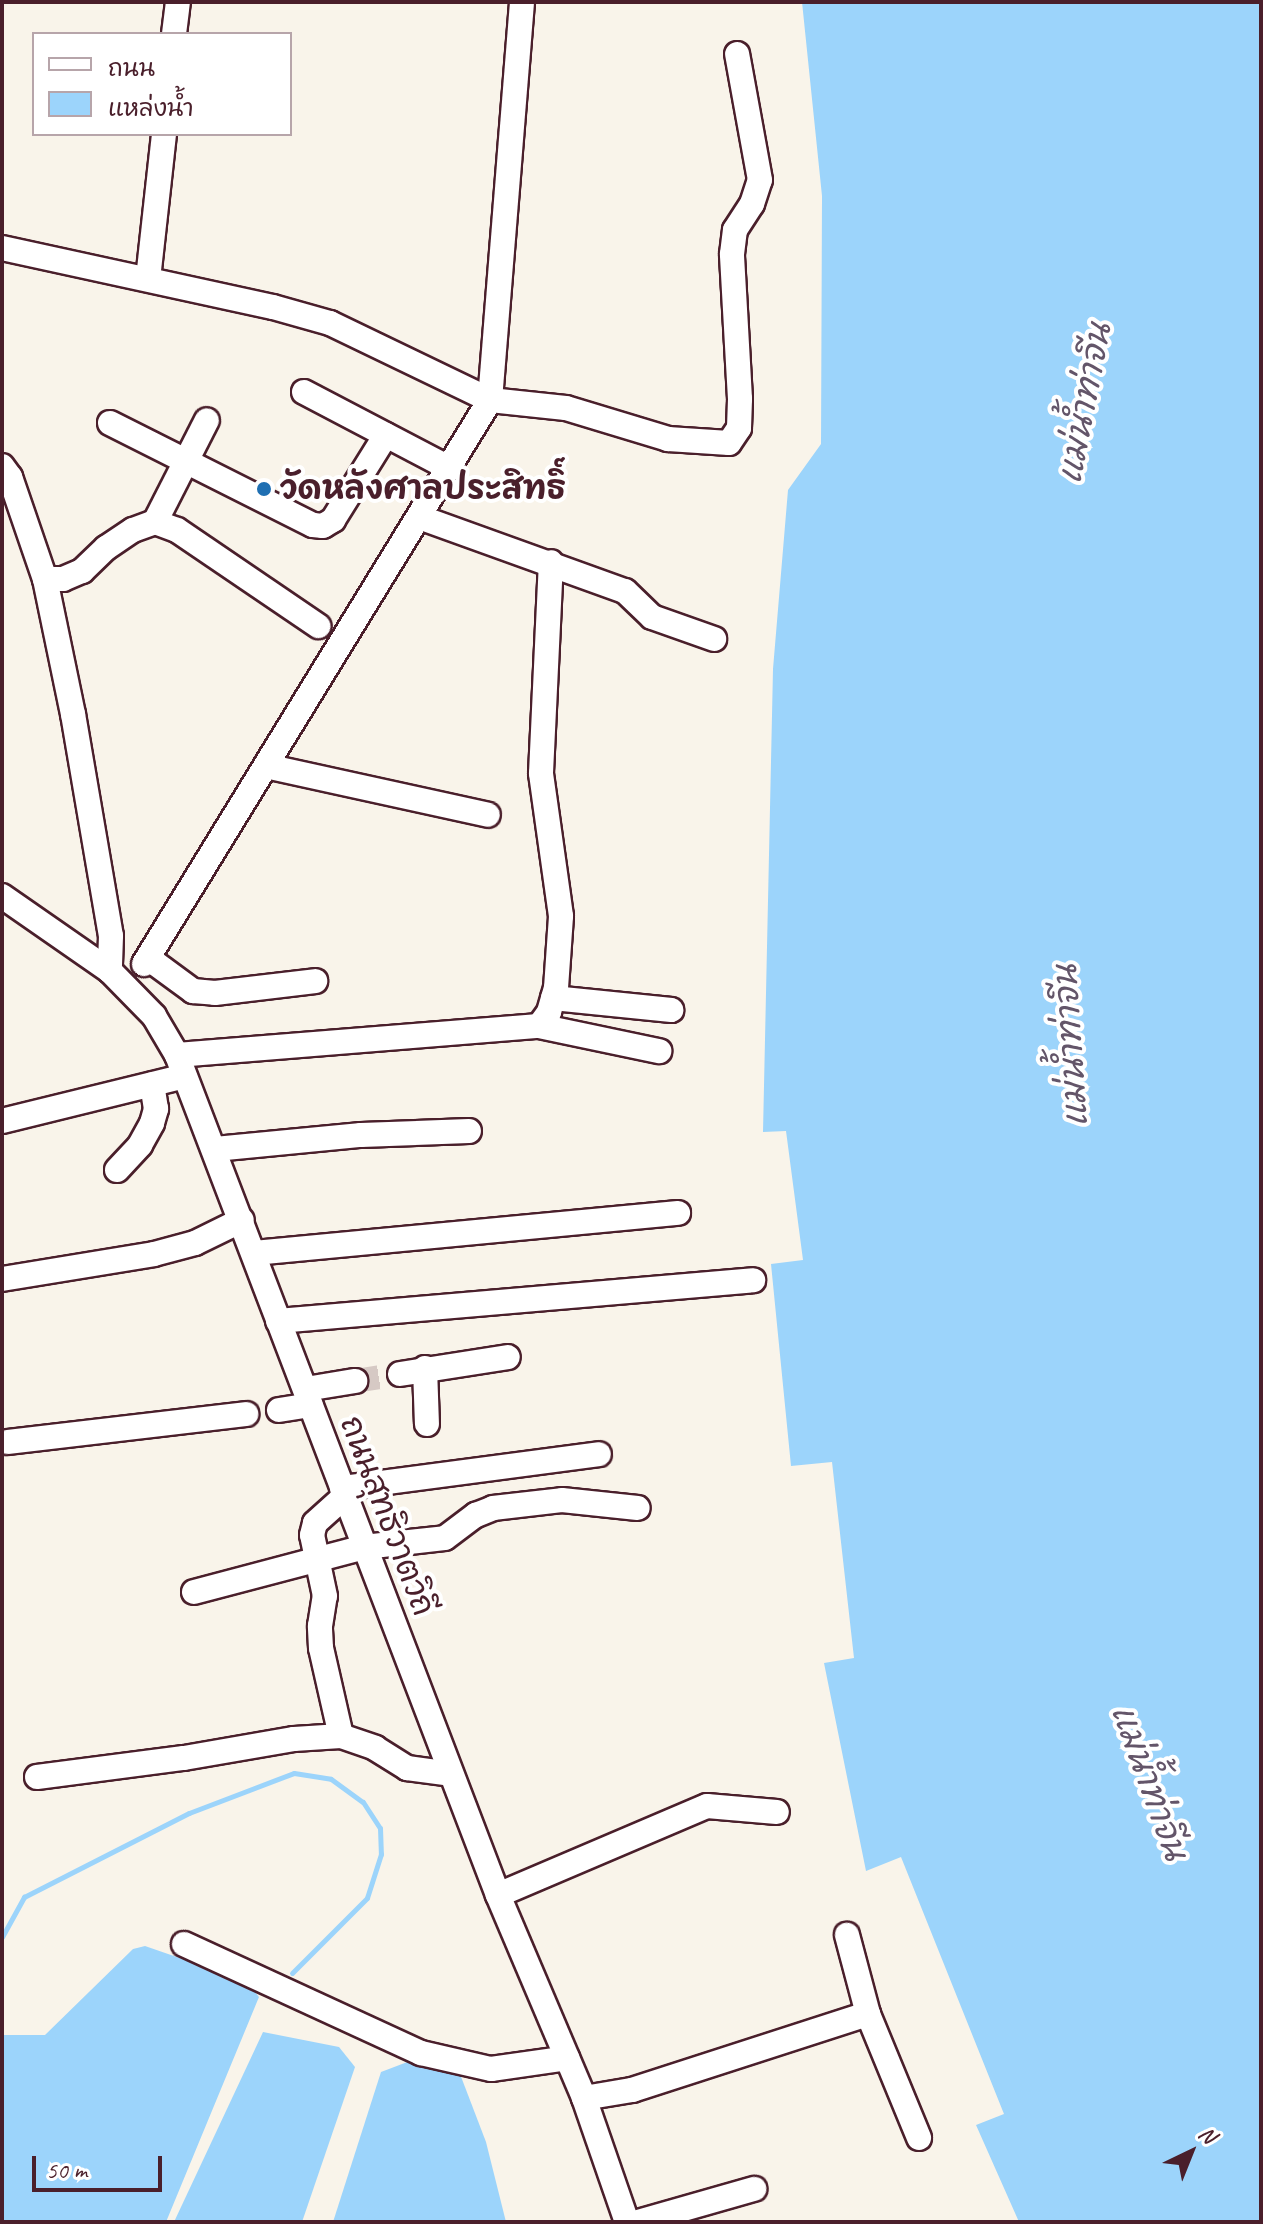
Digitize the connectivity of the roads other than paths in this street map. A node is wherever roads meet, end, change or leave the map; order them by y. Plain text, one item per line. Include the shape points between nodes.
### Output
1 (178, 2) edge
2 (522, 2) edge
3 (174, 32) edge
4 (737, 54) dead end
5 (164, 136) edge
6 (2, 248) edge
7 (148, 279) junction
8 (304, 392) dead end
9 (490, 400) junction
10 (207, 420) dead end
11 (110, 423) dead end
12 (386, 435) junction
13 (186, 461) junction
14 (2, 466) edge
15 (449, 468) junction
16 (419, 517) junction
17 (155, 522) junction
18 (551, 562) junction
19 (45, 579) junction
20 (329, 633) junction
21 (714, 639) dead end
22 (266, 766) junction
23 (488, 815) dead end
24 (2, 896) edge
25 (111, 936) junction
26 (143, 966) junction
27 (110, 971) junction
28 (315, 981) dead end
29 (553, 998) junction
30 (671, 1010) dead end
31 (539, 1026) junction
32 (659, 1051) dead end
33 (181, 1066) junction
34 (152, 1084) junction
35 (2, 1121) edge
36 (469, 1131) dead end
37 (215, 1149) junction
38 (117, 1170) dead end
39 (678, 1213) dead end
40 (242, 1220) junction
41 (254, 1253) junction
42 (2, 1279) edge
43 (753, 1280) dead end
44 (278, 1321) junction
45 (508, 1357) dead end
46 (425, 1368) junction
47 (400, 1374) tunnel mouth
48 (355, 1381) tunnel mouth
49 (308, 1397) junction
50 (279, 1410) dead end
51 (246, 1414) dead end
52 (427, 1424) dead end
53 (8, 1442) dead end
54 (599, 1454) dead end
55 (344, 1492) junction
56 (638, 1508) dead end
57 (364, 1547) junction
58 (318, 1561) junction
59 (194, 1592) dead end
60 (341, 1736) junction
61 (451, 1774) junction
62 (37, 1777) dead end
63 (777, 1812) dead end
64 (498, 1895) junction
65 (847, 1935) dead end
66 (184, 1944) dead end
67 (868, 2014) junction
68 (567, 2058) junction
69 (584, 2098) junction
70 (919, 2138) dead end
71 (754, 2189) dead end
72 (627, 2222) edge
73 (638, 2222) edge

1 - 3 street
2 - 9 street
4 - 9 street via 760,180 735,230 732,254 740,399 739,428 729,443 668,439 566,408
5 - 7 street
6 - 7 street
7 - 9 street via 330,323
8 - 12 street
9 - 15 street
10 - 13 street
11 - 13 street
12 - 13 street via 333,520 323,526
12 - 15 street
13 - 17 street
14 - 19 street
15 - 16 street
16 - 18 street
16 - 20 street
17 - 19 street via 106,548 82,571
17 - 20 street via 177,530
18 - 21 street via 625,591 652,617
18 - 29 street via 541,773 561,916
19 - 25 street
20 - 22 street
22 - 23 street
22 - 26 street
24 - 27 street, ถนนสุทธิวาตวิถี
25 - 26 street
25 - 27 street
26 - 27 street, ถนนสุทธิวาตวิถี
26 - 28 street via 193,991 215,993
26 - 33 street, ถนนสุทธิวาตวิถี via 154,1016
29 - 30 street
29 - 31 street
31 - 32 street
31 - 33 street
33 - 34 street
33 - 37 street, ถนนสุทธิวาตวิถี
34 - 35 street
34 - 38 street via 152,1123
36 - 37 street
37 - 40 street, ถนนสุทธิวาตวิถี
39 - 41 street
40 - 41 street, ถนนสุทธิวาตวิถี
40 - 42 street via 195,1243 154,1254
41 - 44 street, ถนนสุทธิวาตวิถี
43 - 44 street
44 - 49 street, ถนนสุทธิวาตวิถี
45 - 46 street
46 - 47 street
46 - 52 street
48 - 49 street
49 - 50 street
49 - 55 street, ถนนสุทธิวาตวิถี
51 - 53 street
54 - 55 street
55 - 57 street, ถนนสุทธิวาตวิถี
55 - 58 street via 315,1523
56 - 57 street via 571,1500 493,1508 445,1538
57 - 58 street
57 - 61 street, ถนนสุทธิวาตวิถี
58 - 59 street
58 - 60 street via 325,1596 321,1648
60 - 61 street via 375,1748 407,1768
60 - 62 street
61 - 64 street, ถนนสุทธิวาตวิถี
63 - 64 street via 707,1806
64 - 68 street, ถนนสุทธิวาตวิถี
65 - 67 street
66 - 68 street via 421,2053 491,2069
67 - 69 street via 632,2090
67 - 70 street
68 - 69 street, ถนนสุทธิวาตวิถี
69 - 72 street, ถนนสุทธิวาตวิถี
71 - 73 street

